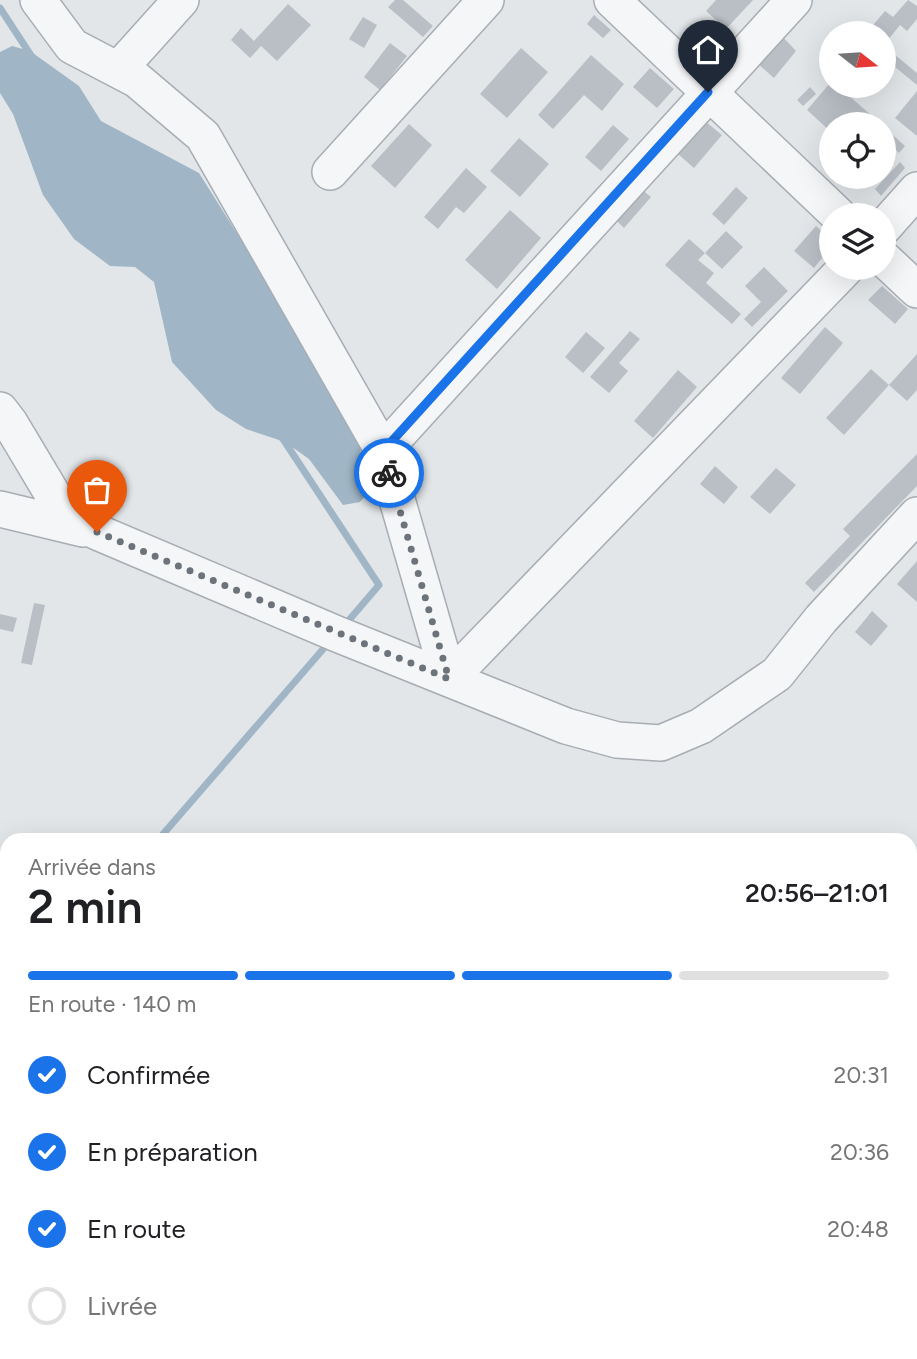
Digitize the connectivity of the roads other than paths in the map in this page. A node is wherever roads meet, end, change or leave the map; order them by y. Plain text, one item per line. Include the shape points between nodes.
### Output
1 (38, 0) edge
2 (181, 0) edge
3 (486, 0) edge
4 (612, 0) edge
5 (794, 0) edge
6 (118, 70) junction
7 (708, 92) junction
8 (330, 172) dead end
9 (917, 190) edge
10 (825, 203) edge
11 (896, 214) edge
12 (896, 270) edge
13 (834, 280) edge
14 (917, 290) edge
15 (0, 410) edge
16 (383, 451) junction
17 (0, 509) edge
18 (917, 515) edge
19 (97, 532) junction
20 (449, 679) junction

1 - 6 street via 72,46
2 - 6 street
3 - 8 street
4 - 7 street
5 - 7 street
6 - 16 street via 137,80 203,136
7 - 10 street
7 - 16 street
9 - 11 street
12 - 14 street
13 - 20 street
15 - 19 street via 59,505
16 - 20 street
17 - 19 street
18 - 20 street via 777,674 701,726 661,743 617,740 566,726
19 - 20 street

